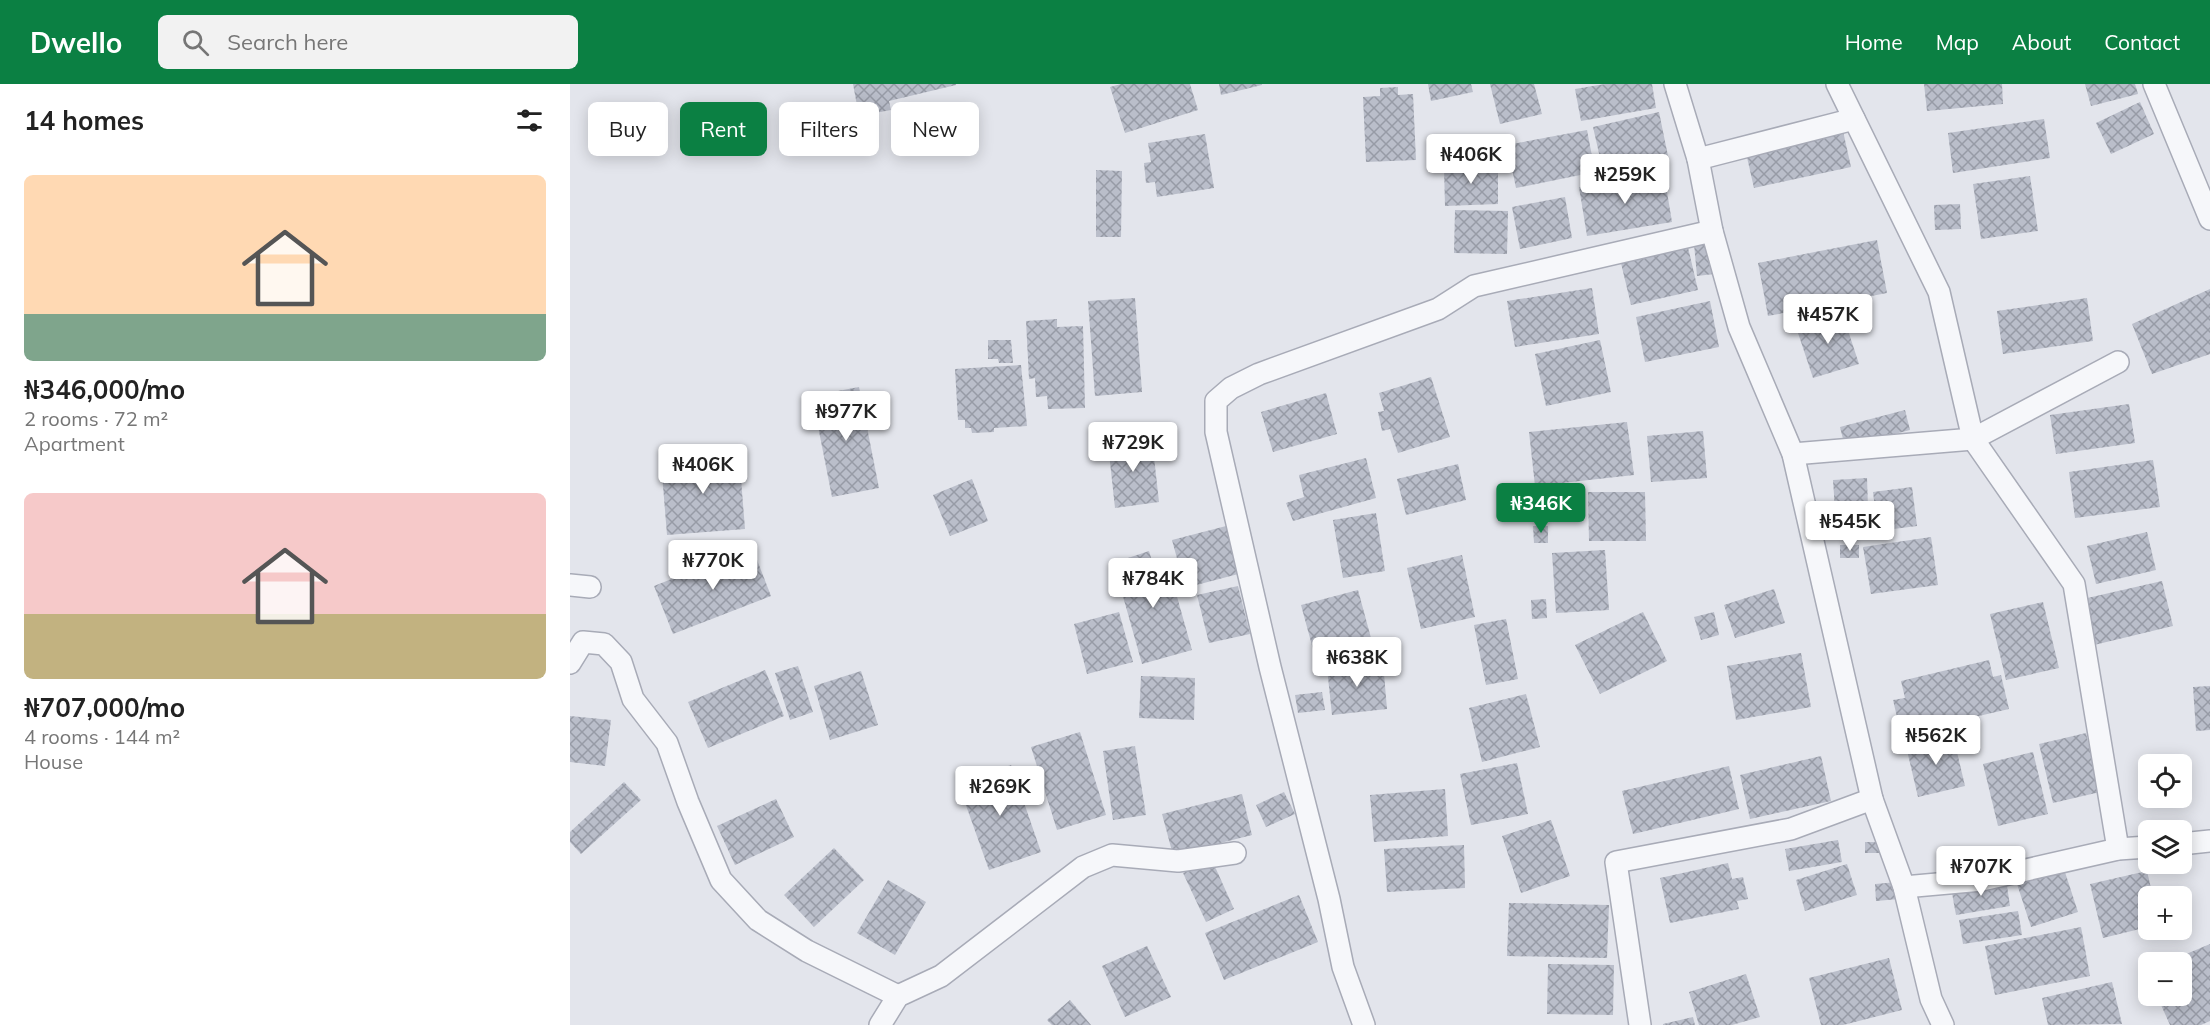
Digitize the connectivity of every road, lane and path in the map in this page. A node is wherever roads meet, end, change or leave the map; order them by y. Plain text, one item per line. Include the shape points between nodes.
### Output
1 (1675, 84) edge
2 (1837, 84) edge
3 (2154, 84) edge
4 (1854, 119) junction
5 (1698, 159) junction
6 (2210, 219) edge
7 (1712, 231) junction
8 (2118, 362) dead end
9 (1974, 439) junction
10 (1793, 454) junction
11 (570, 663) edge
12 (1872, 799) junction
13 (2210, 841) edge
14 (2192, 843) edge
15 (2138, 848) edge
16 (2118, 849) junction
17 (1235, 853) dead end
18 (1904, 887) junction
19 (898, 996) junction
20 (880, 1025) edge
21 (1364, 1025) edge
22 (1640, 1025) edge
23 (1944, 1025) edge

1 - 5 street
2 - 4 street
3 - 6 street
4 - 5 street
4 - 9 street via 1939,292
5 - 7 street
7 - 10 street via 1739,327
7 - 21 street via 1474,286 1438,309 1259,374 1231,388 1216,401 1216,432 1270,667 1343,967
8 - 9 street
9 - 10 street
9 - 16 street via 2074,584
10 - 12 street
11 - 19 street via 583,642 604,644 621,662 633,699 668,743 721,880 758,920 807,951
12 - 18 street
12 - 22 street via 1791,829 1616,862
13 - 14 street
15 - 16 street
16 - 18 street via 1982,880
17 - 19 street via 1178,861 1113,855 1083,867 941,976
18 - 23 street via 1931,999
19 - 20 street

